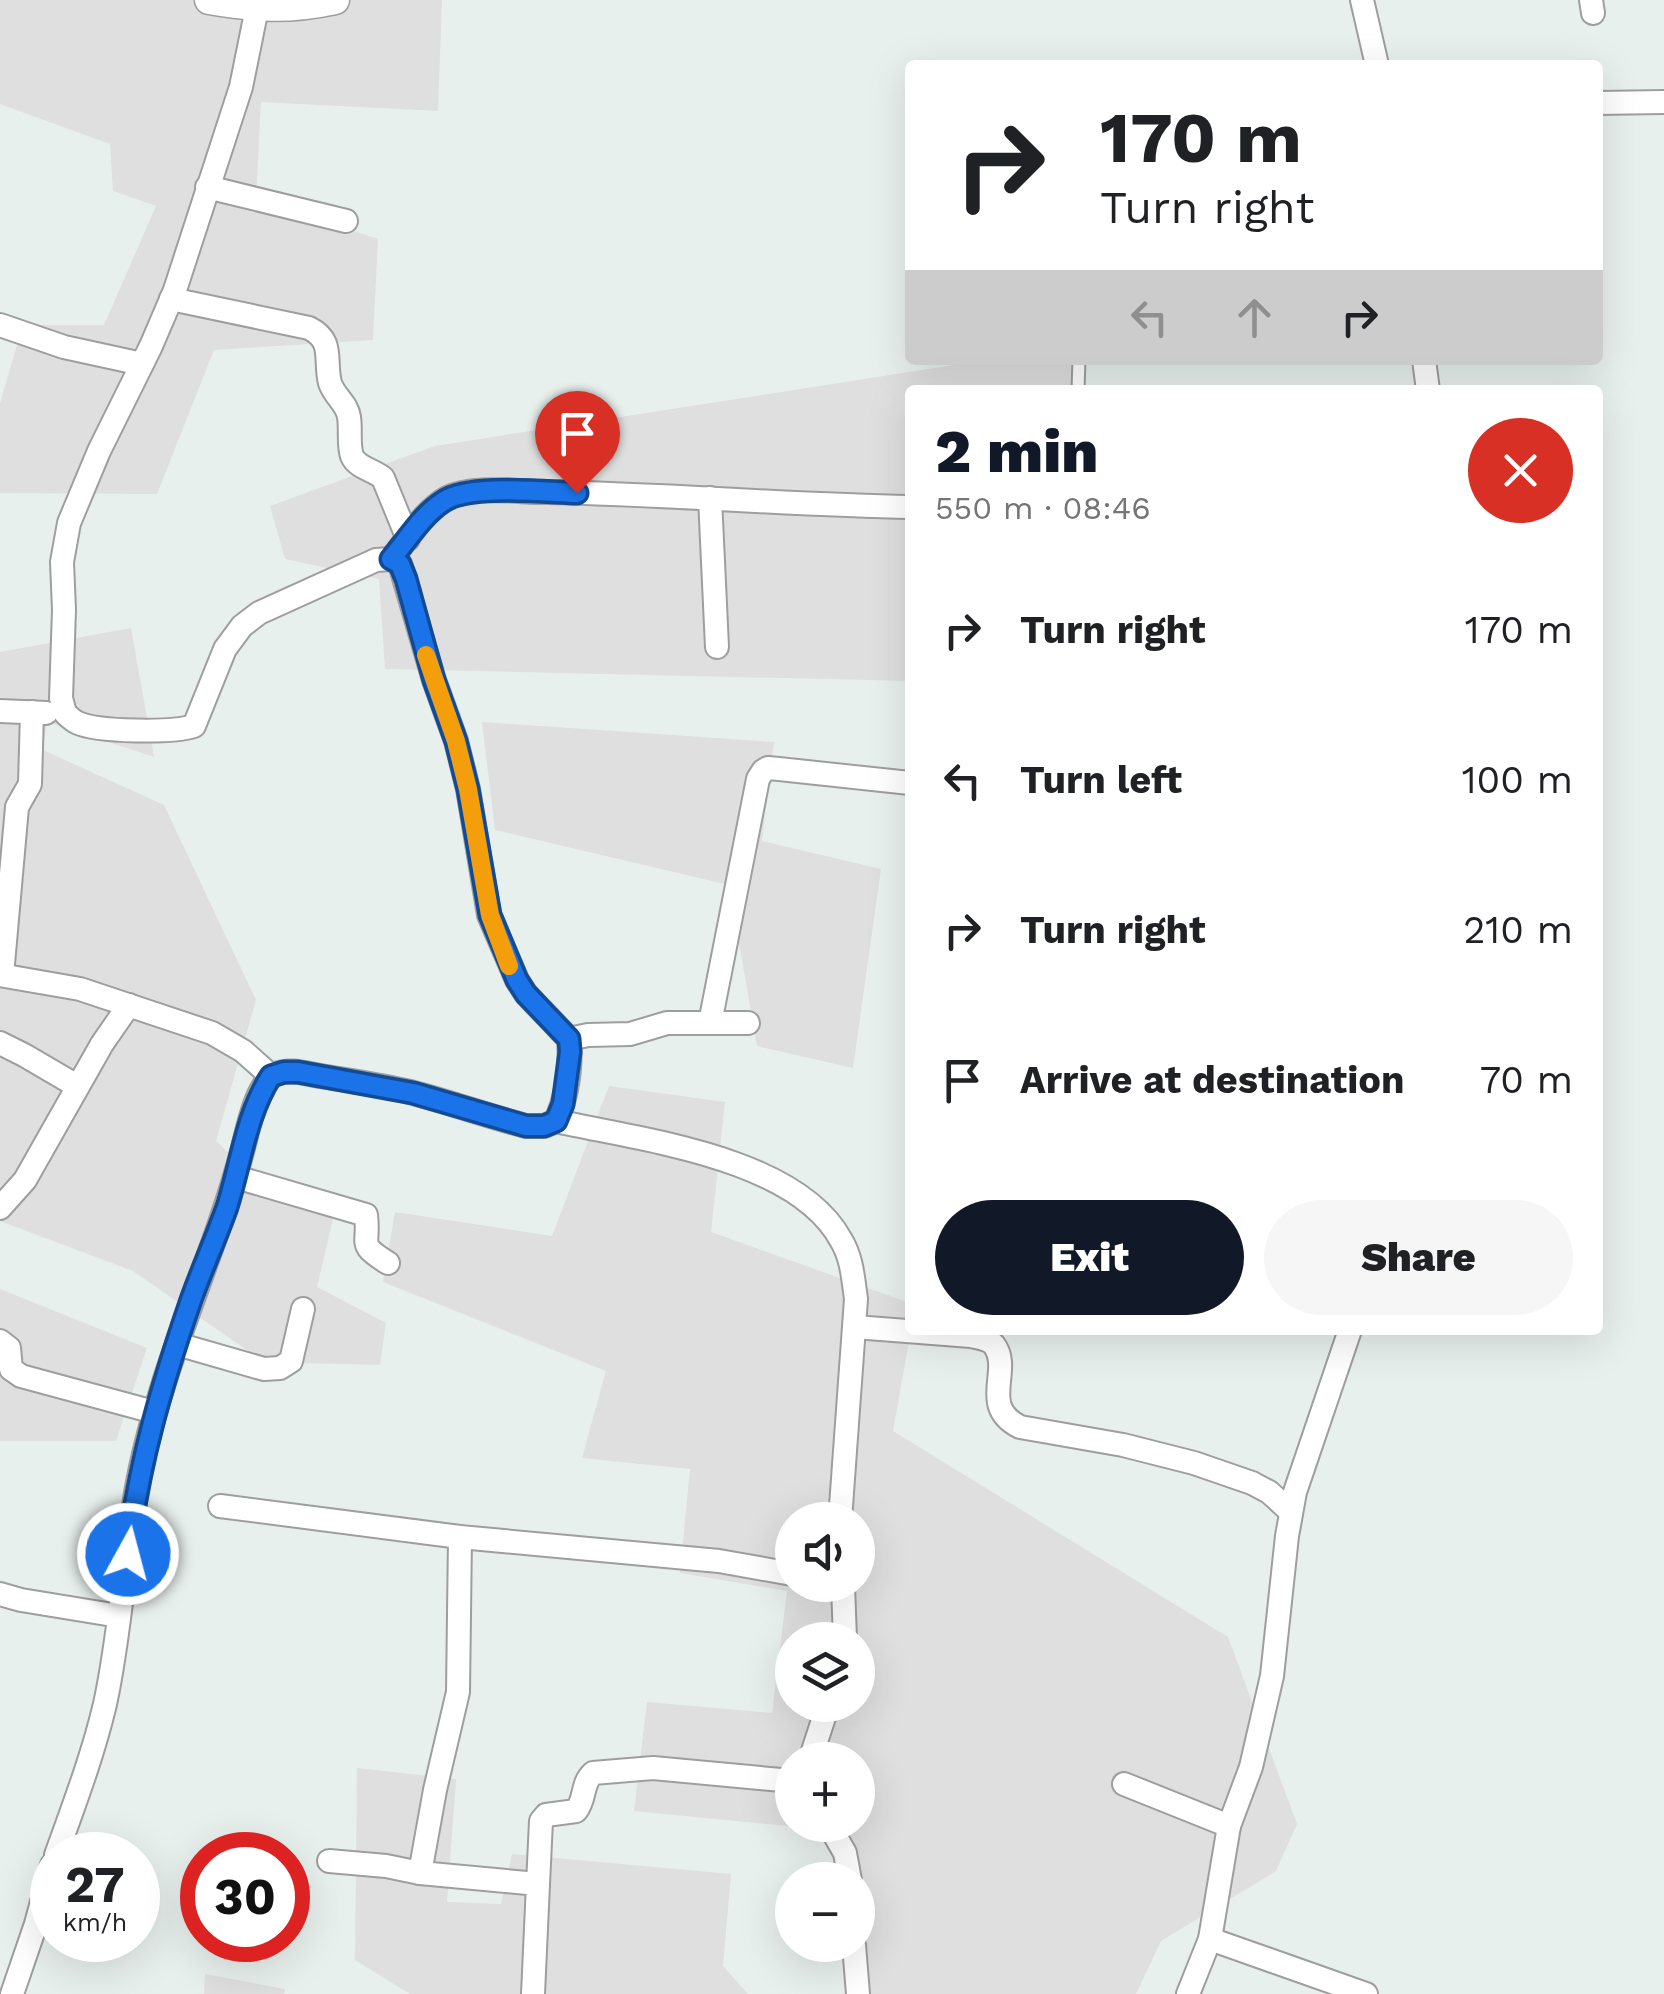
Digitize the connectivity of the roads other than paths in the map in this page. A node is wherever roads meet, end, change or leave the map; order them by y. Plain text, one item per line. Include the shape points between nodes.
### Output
1 (209, 0) edge
2 (335, 0) edge
3 (1362, 0) edge
4 (257, 8) junction
5 (1376, 60) edge
6 (1664, 102) edge
7 (1603, 104) edge
8 (207, 187) junction
9 (346, 221) dead end
10 (172, 299) junction
11 (0, 324) edge
12 (142, 364) junction
13 (710, 498) junction
14 (905, 507) edge
15 (408, 539) junction
16 (391, 559) junction
17 (717, 647) dead end
18 (0, 710) edge
19 (32, 712) junction
20 (65, 713) junction
21 (905, 782) edge
22 (1, 975) edge
23 (129, 1005) junction
24 (748, 1023) dead end
25 (710, 1024) junction
26 (569, 1039) junction
27 (0, 1043) edge
28 (271, 1076) junction
29 (77, 1086) junction
30 (560, 1112) junction
31 (236, 1177) junction
32 (0, 1208) edge
33 (388, 1263) dead end
34 (303, 1309) dead end
35 (856, 1326) junction
36 (905, 1330) edge
37 (960, 1335) edge
38 (1348, 1335) edge
39 (0, 1341) edge
40 (177, 1344) junction
41 (154, 1412) junction
42 (841, 1502) edge
43 (220, 1506) dead end
44 (1290, 1512) junction
45 (460, 1537) junction
46 (775, 1571) edge
47 (0, 1594) edge
48 (119, 1616) junction
49 (775, 1779) edge
50 (1124, 1784) dead end
51 (1229, 1826) junction
52 (64, 1832) edge
53 (329, 1860) dead end
54 (420, 1874) junction
55 (538, 1884) junction
56 (30, 1937) edge
57 (1210, 1938) junction
58 (855, 1962) edge
59 (10, 1982) edge
60 (533, 1994) edge
61 (858, 1994) edge
62 (1188, 1994) edge
63 (1366, 1994) edge

1 - 4 street
2 - 4 street
3 - 5 street
4 - 8 street via 241,87
6 - 7 street
8 - 9 street
8 - 10 street
10 - 12 street
10 - 15 street via 318,332 331,386 347,410 352,455 383,478
11 - 12 street
12 - 20 street via 64,542
13 - 14 street
13 - 15 street via 468,491 427,514
13 - 17 street
15 - 16 street
16 - 20 street via 320,583 242,626 225,649 194,726 100,728
16 - 26 street via 406,579 456,741 499,941 526,994
18 - 19 street
19 - 20 street
19 - 22 street via 30,784 17,808
21 - 25 street via 762,771
22 - 23 street
23 - 28 street via 212,1033
23 - 29 street
24 - 25 street
25 - 26 street via 667,1022 630,1034
26 - 30 street
27 - 29 street
28 - 30 street via 298,1072 387,1087 526,1126 544,1126
28 - 31 street via 255,1104
29 - 32 street via 24,1180
30 - 35 street via 732,1161 794,1190 841,1238 852,1265
31 - 33 street via 366,1214 366,1245
31 - 40 street
34 - 40 street via 291,1361 280,1368
35 - 36 street
35 - 42 street
37 - 44 street via 995,1346 999,1405 1010,1422 1194,1463 1252,1483
38 - 44 street
39 - 41 street via 21,1376
40 - 41 street
41 - 48 street
43 - 45 street
44 - 51 street via 1272,1676
45 - 46 street
45 - 54 street via 458,1692
47 - 48 street
48 - 52 street via 98,1730
49 - 55 street via 653,1768 593,1773 576,1812 541,1821
50 - 51 street
51 - 57 street
53 - 54 street
54 - 55 street
55 - 60 street
56 - 59 street
57 - 62 street
57 - 63 street
58 - 61 street

